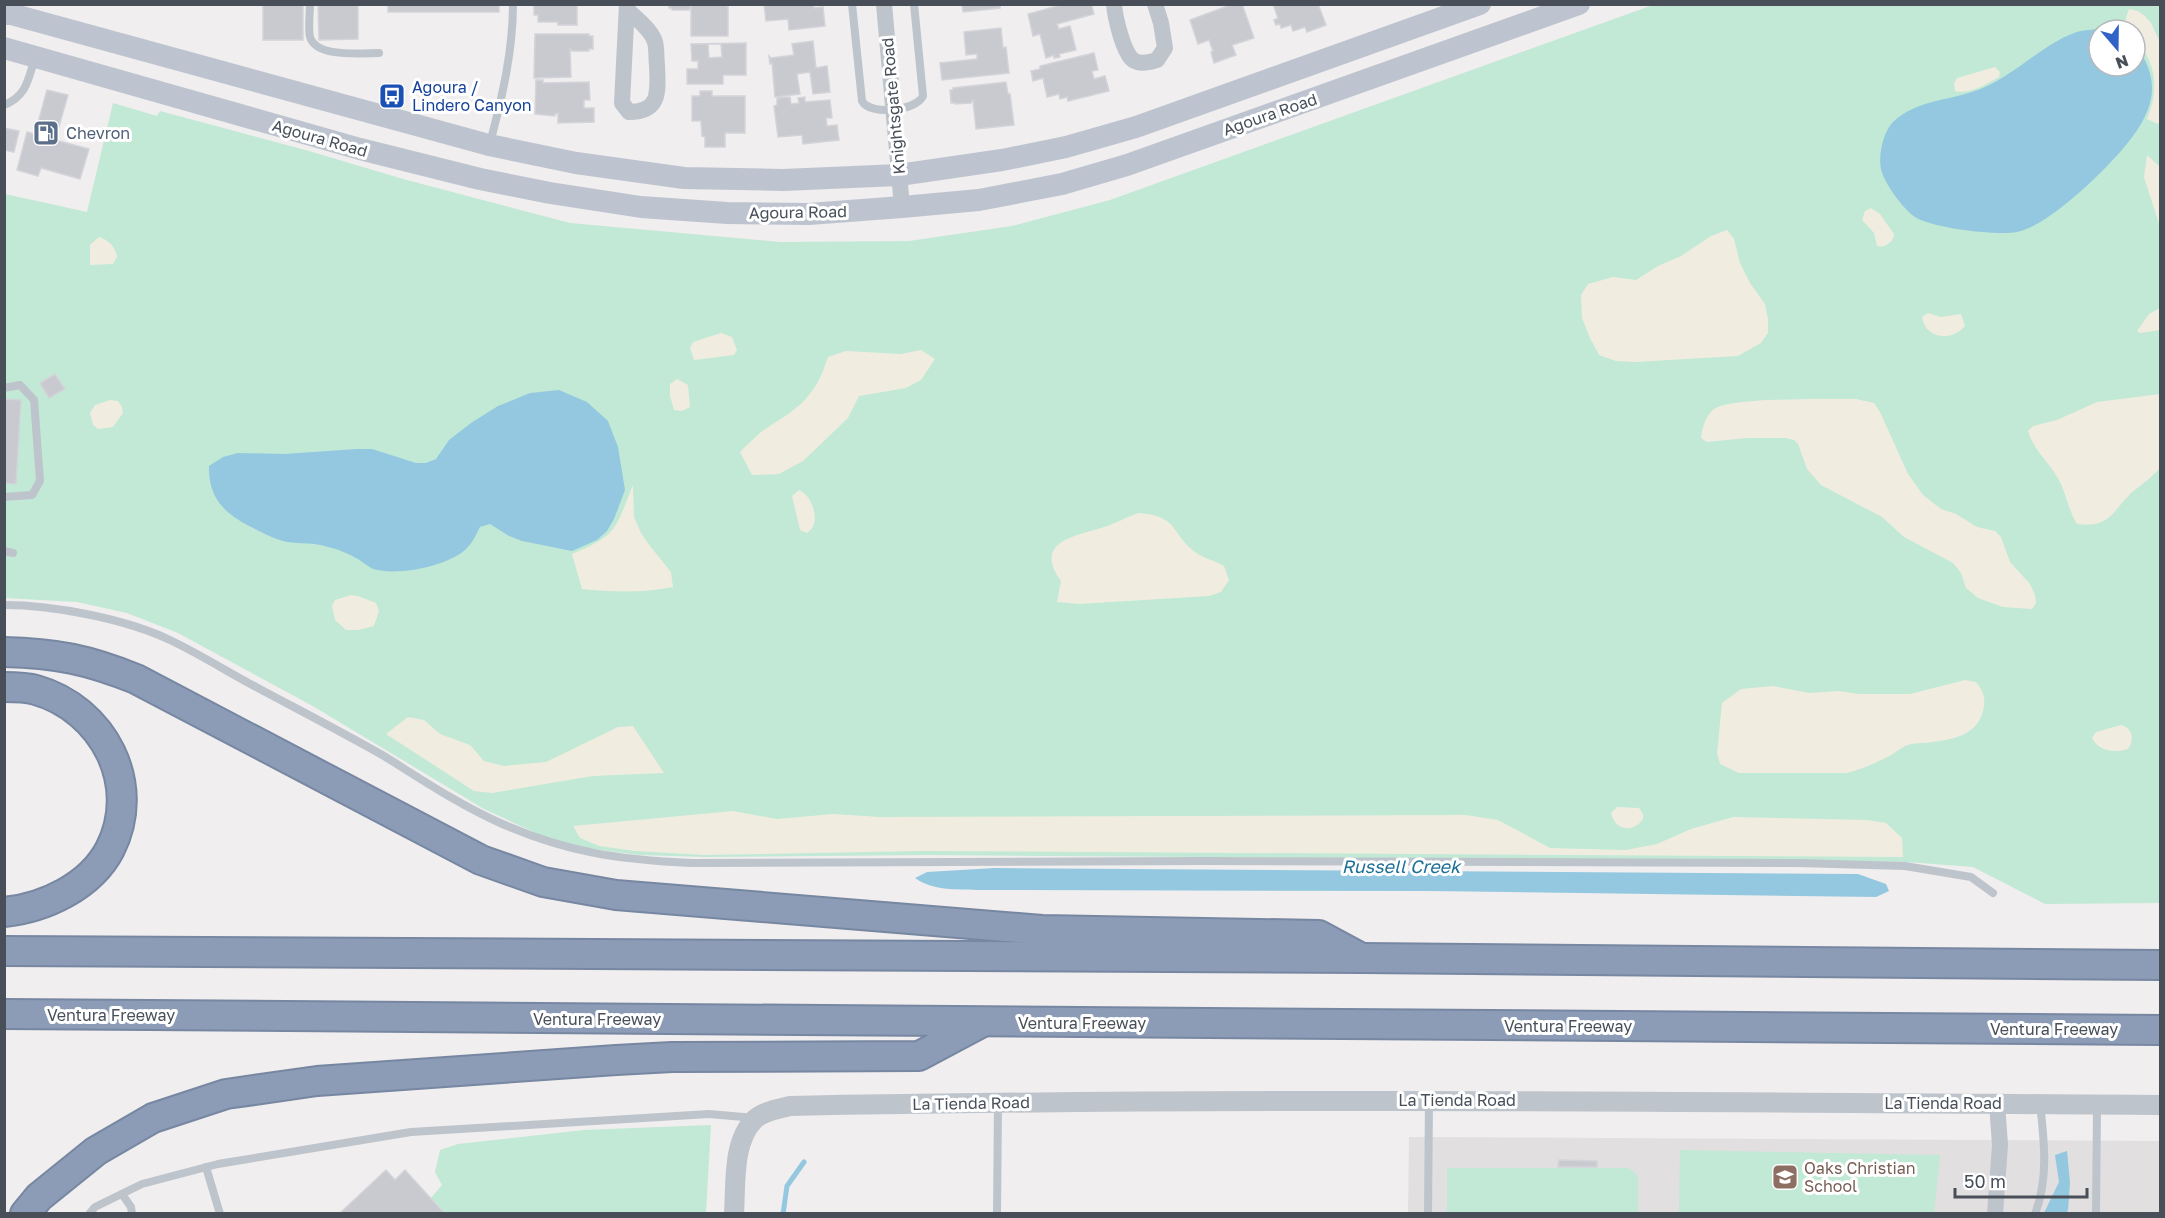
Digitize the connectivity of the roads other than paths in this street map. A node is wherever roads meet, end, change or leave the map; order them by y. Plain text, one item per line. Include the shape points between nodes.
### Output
1 (310, 4) edge
2 (513, 4) edge
3 (852, 4) edge
4 (884, 4) edge
5 (914, 4) edge
6 (1114, 4) edge
7 (1155, 4) edge
8 (1480, 4) edge
9 (1579, 4) edge
10 (627, 7) edge
11 (4, 14) edge
12 (4, 48) edge
13 (379, 53) dead end
14 (35, 57) junction
15 (4, 105) edge
16 (894, 109) junction
17 (489, 145) junction
18 (899, 175) junction
19 (480, 179) junction
20 (902, 207) junction
21 (4, 388) edge
22 (4, 497) edge
23 (4, 605) edge
24 (4, 652) edge
25 (4, 687) edge
26 (1993, 894) dead end
27 (4, 912) edge
28 (4, 951) edge
29 (1363, 958) junction
30 (2160, 965) edge
31 (4, 1014) edge
32 (984, 1022) junction
33 (2160, 1030) edge
34 (1429, 1100) junction
35 (998, 1102) junction
36 (1997, 1103) junction
37 (2040, 1103) junction
38 (2097, 1104) junction
39 (2160, 1105) edge
40 (756, 1118) junction
41 (206, 1167) junction
42 (122, 1194) junction
43 (25, 1214) edge
44 (89, 1214) edge
45 (132, 1214) edge
46 (220, 1214) edge
47 (734, 1214) edge
48 (997, 1214) edge
49 (1428, 1214) edge
50 (1995, 1214) edge
51 (2035, 1214) edge
52 (2096, 1214) edge

1 - 13 lane via 310,38 315,46 326,52
2 - 17 lane via 506,74
3 - 16 lane via 862,101 870,109
4 - 16 street, Knightsgate Road
5 - 16 lane via 923,96 914,106
6 - 7 street via 1125,48 1132,59 1144,64 1157,60 1165,48
8 - 18 main road, Agoura Road via 1136,127 1013,158
9 - 20 main road, Agoura Road via 1127,165 1062,184 979,200
10 - 10 street via 622,103 628,112 642,112 653,103 658,90 656,43
11 - 17 main road, Agoura Road
12 - 14 main road, Agoura Road
14 - 15 lane via 26,87 16,100
14 - 19 main road, Agoura Road
16 - 18 street, Knightsgate Road
17 - 18 main road, Agoura Road via 576,163 684,178 783,180
17 - 19 main road
18 - 20 street, Knightsgate Road
19 - 20 main road, Agoura Road via 641,207 727,213 809,214
21 - 22 lane via 20,385 34,400 40,481 32,495
23 - 26 lane via 66,610 120,622 171,640 498,822 581,852 618,858 692,863 1846,864 1905,866 1971,877
24 - 29 highway via 66,656 136,680 481,860 543,882 616,895 1042,930 1319,935
25 - 27 highway via 34,689 58,697 88,719 104,738 116,765 121,793 120,820 110,849 89,875 67,893 37,906
28 - 29 highway
29 - 30 highway
31 - 32 highway, Ventura Freeway
32 - 33 highway, Ventura Freeway
32 - 43 highway via 919,1056 616,1060 317,1081 226,1094 153,1118 96,1151 39,1197
34 - 35 street, La Tienda Road
34 - 36 street, La Tienda Road
34 - 49 lane
35 - 40 street, La Tienda Road via 790,1106
35 - 48 lane
36 - 37 street, La Tienda Road
36 - 50 street via 2000,1145
37 - 38 street, La Tienda Road
37 - 51 lane via 2045,1155 2042,1191
38 - 39 street, La Tienda Road
38 - 52 lane
40 - 41 lane via 709,1114 411,1132
40 - 47 street via 744,1135 739,1152
41 - 42 lane via 142,1184
41 - 46 lane
42 - 44 lane
42 - 45 lane

